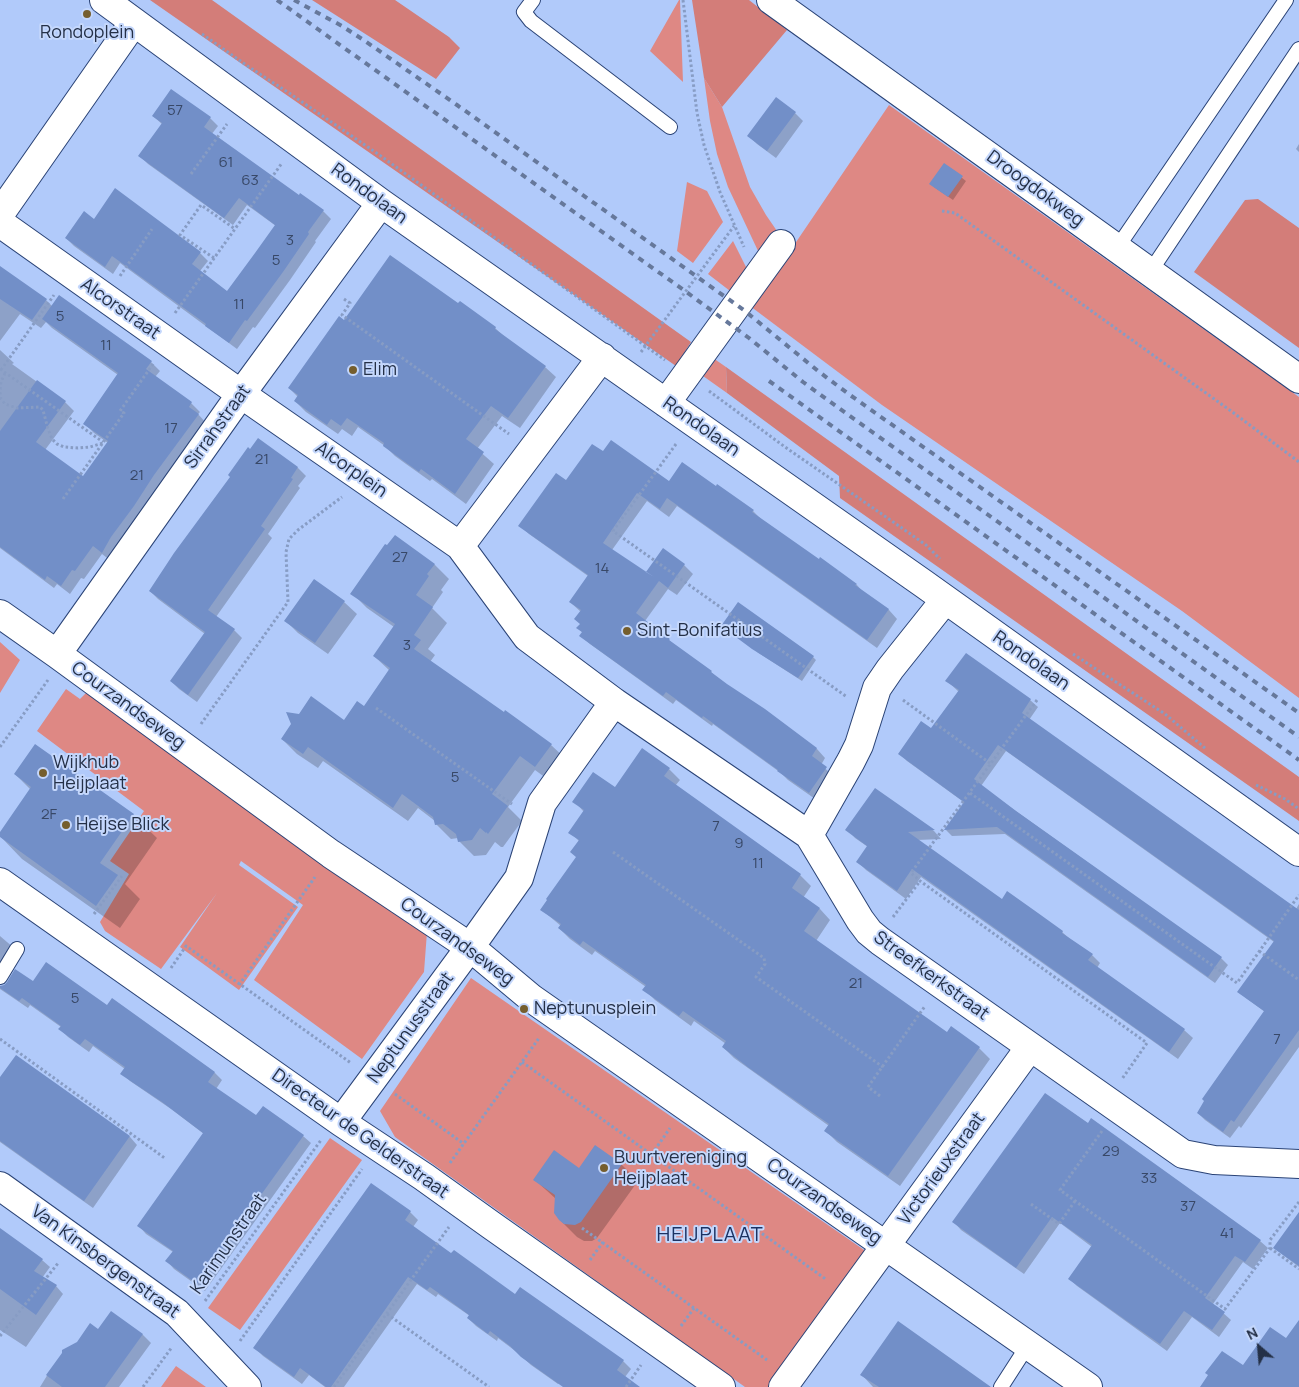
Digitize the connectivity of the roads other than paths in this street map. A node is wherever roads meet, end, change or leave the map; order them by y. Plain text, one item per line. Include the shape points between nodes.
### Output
1 (104, 0) edge
2 (533, 0) edge
3 (771, 0) edge
4 (1286, 0) edge
5 (134, 22) junction
6 (1299, 49) edge
7 (670, 127) dead end
8 (381, 203) junction
9 (0, 214) edge
10 (0, 223) edge
11 (781, 244) dead end
12 (1117, 248) junction
13 (1150, 272) junction
14 (602, 357) junction
15 (1299, 379) edge
16 (241, 394) junction
17 (666, 403) junction
18 (460, 546) junction
19 (945, 600) junction
20 (0, 614) edge
21 (60, 656) junction
22 (614, 702) junction
23 (809, 835) junction
24 (1299, 852) edge
25 (0, 882) edge
26 (470, 947) junction
27 (18, 949) dead end
28 (0, 977) edge
29 (1030, 1047) junction
30 (341, 1122) junction
31 (1299, 1164) edge
32 (0, 1186) edge
33 (886, 1246) junction
34 (1028, 1345) junction
35 (239, 1378) edge
36 (786, 1382) edge
37 (721, 1387) edge
38 (1001, 1387) edge
39 (1088, 1387) edge

1 - 5 street, Rondolaan
2 - 7 lane via 524,12 530,20
3 - 12 street, Droogdokweg
4 - 12 lane
5 - 8 street, Rondolaan
5 - 9 street
6 - 13 lane
8 - 14 street, Rondolaan
8 - 16 street, Sirrahstraat
10 - 16 street, Alcorstraat
11 - 17 street
12 - 13 street, Droogdokweg
13 - 15 street, Droogdokweg
14 - 17 street, Rondolaan
14 - 18 street
16 - 18 street, Alcorplein
16 - 21 street, Sirrahstraat
17 - 19 street, Rondolaan
18 - 22 street, Alcorplein via 528,637
19 - 23 street via 877,688 859,745
19 - 24 street, Rondolaan
20 - 21 street, Courzandseweg
21 - 26 street, Courzandseweg via 331,854
22 - 23 street, Streefkerkstraat
22 - 26 street, Neptunusstraat via 542,803 519,878
23 - 29 street, Streefkerkstraat via 869,932
25 - 30 street, Directeur de Gelderstraat
26 - 30 street, Neptunusstraat
26 - 33 street, Courzandseweg via 531,998
27 - 28 lane
29 - 31 street, Streefkerkstraat via 1183,1154 1214,1160
29 - 33 street, Victorieuxstraat
30 - 37 street, Directeur de Gelderstraat via 435,1184
32 - 35 street, Van Kinsbergenstraat via 178,1313
33 - 34 street, Courzandseweg
33 - 36 street, Victorieuxstraat
34 - 38 lane
34 - 39 street, Courzandseweg

